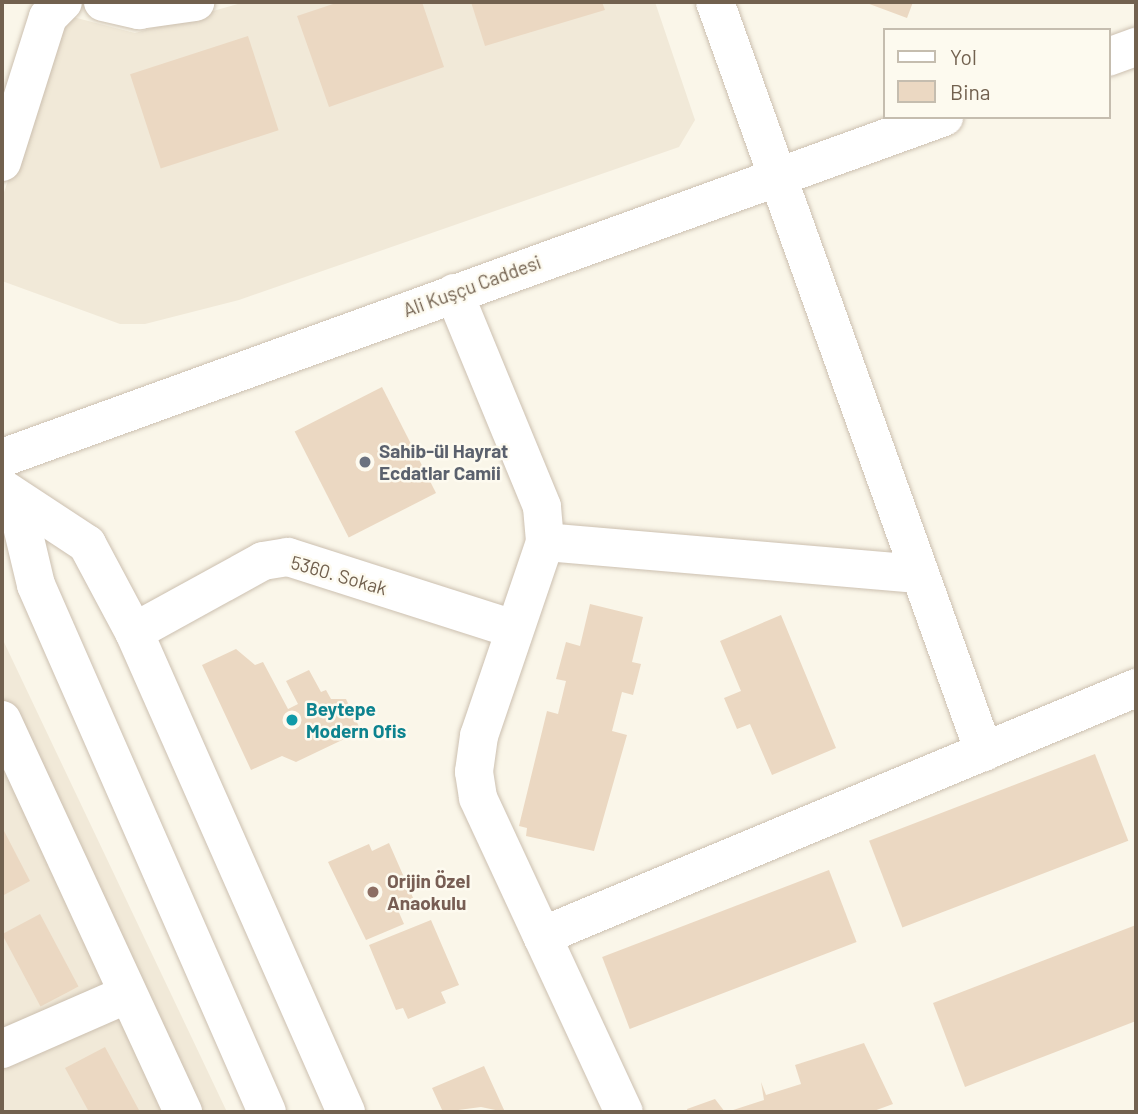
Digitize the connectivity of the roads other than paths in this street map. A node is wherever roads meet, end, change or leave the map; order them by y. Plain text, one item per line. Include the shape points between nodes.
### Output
1 (63, 2) edge
2 (103, 2) edge
3 (195, 2) edge
4 (715, 2) edge
5 (1136, 47) edge
6 (1110, 56) edge
7 (938, 119) edge
8 (2, 162) edge
9 (779, 177) junction
10 (454, 293) junction
11 (2, 458) edge
12 (9, 495) edge
13 (545, 541) junction
14 (920, 574) junction
15 (514, 629) junction
16 (134, 632) junction
17 (1136, 688) edge
18 (2, 720) edge
19 (984, 752) junction
20 (542, 936) junction
21 (128, 994) junction
22 (2, 1049) edge
23 (183, 1112) edge
24 (267, 1112) edge
25 (346, 1112) edge
26 (624, 1112) edge

1 - 8 street via 48,18
2 - 3 street via 139,10
4 - 9 street
5 - 6 street
7 - 9 street, Ali Kuşçu Caddesi
9 - 10 street, Ali Kuşçu Caddesi
9 - 14 street
10 - 11 street, Ali Kuşçu Caddesi
10 - 13 street via 542,507
12 - 16 street via 87,544
12 - 24 street via 36,585
13 - 14 street
13 - 15 street
14 - 19 street
15 - 16 street, 5360. Sokak via 288,557 263,561
15 - 20 street via 479,736 474,772 478,798
16 - 25 street
17 - 19 street
18 - 21 street
19 - 20 street
20 - 26 street
21 - 22 street
21 - 23 street

